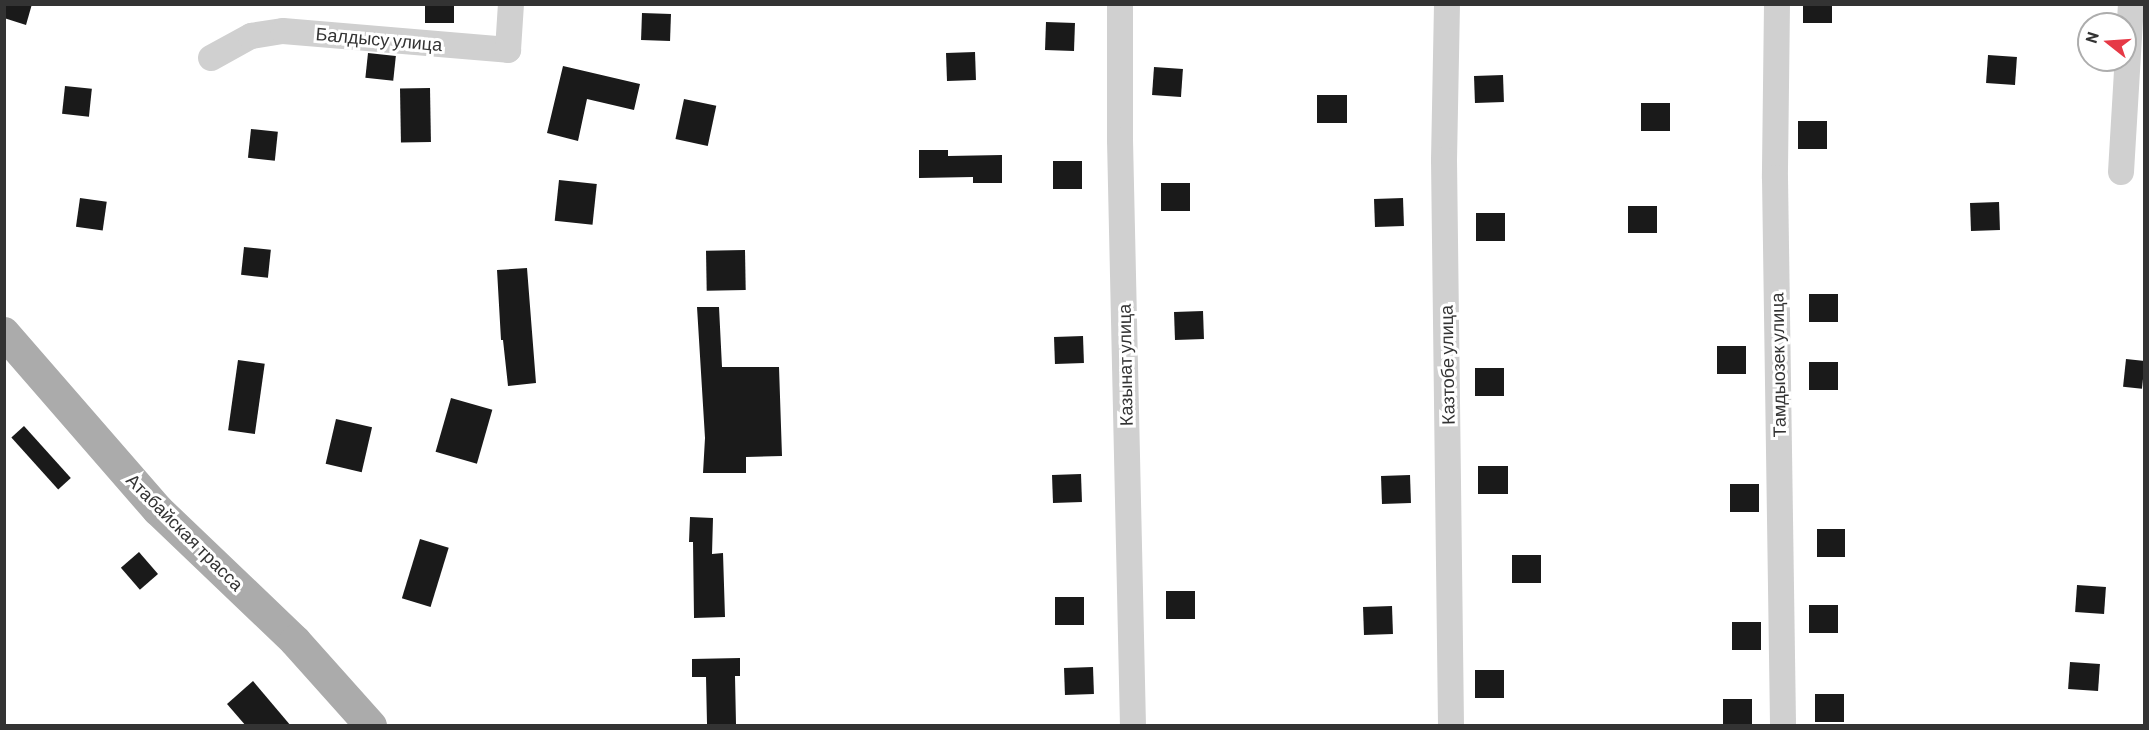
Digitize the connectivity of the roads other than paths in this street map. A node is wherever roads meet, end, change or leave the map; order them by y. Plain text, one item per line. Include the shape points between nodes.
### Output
1 (511, 4) edge
2 (1120, 4) edge
3 (1447, 4) edge
4 (1777, 4) edge
5 (2131, 4) edge
6 (211, 58) dead end
7 (2121, 172) dead end
8 (4, 333) edge
9 (371, 726) edge
10 (1133, 726) edge
11 (1451, 726) edge
12 (1783, 726) edge

1 - 6 street, Балдысу улица via 508,50 283,31 251,36
2 - 10 street, Казынат улица
3 - 11 street, Казтобе улица via 1444,160
4 - 12 street, Тамдыозек улица via 1775,178
5 - 7 street
8 - 9 main road, Атабайская трасса via 158,510 295,641

